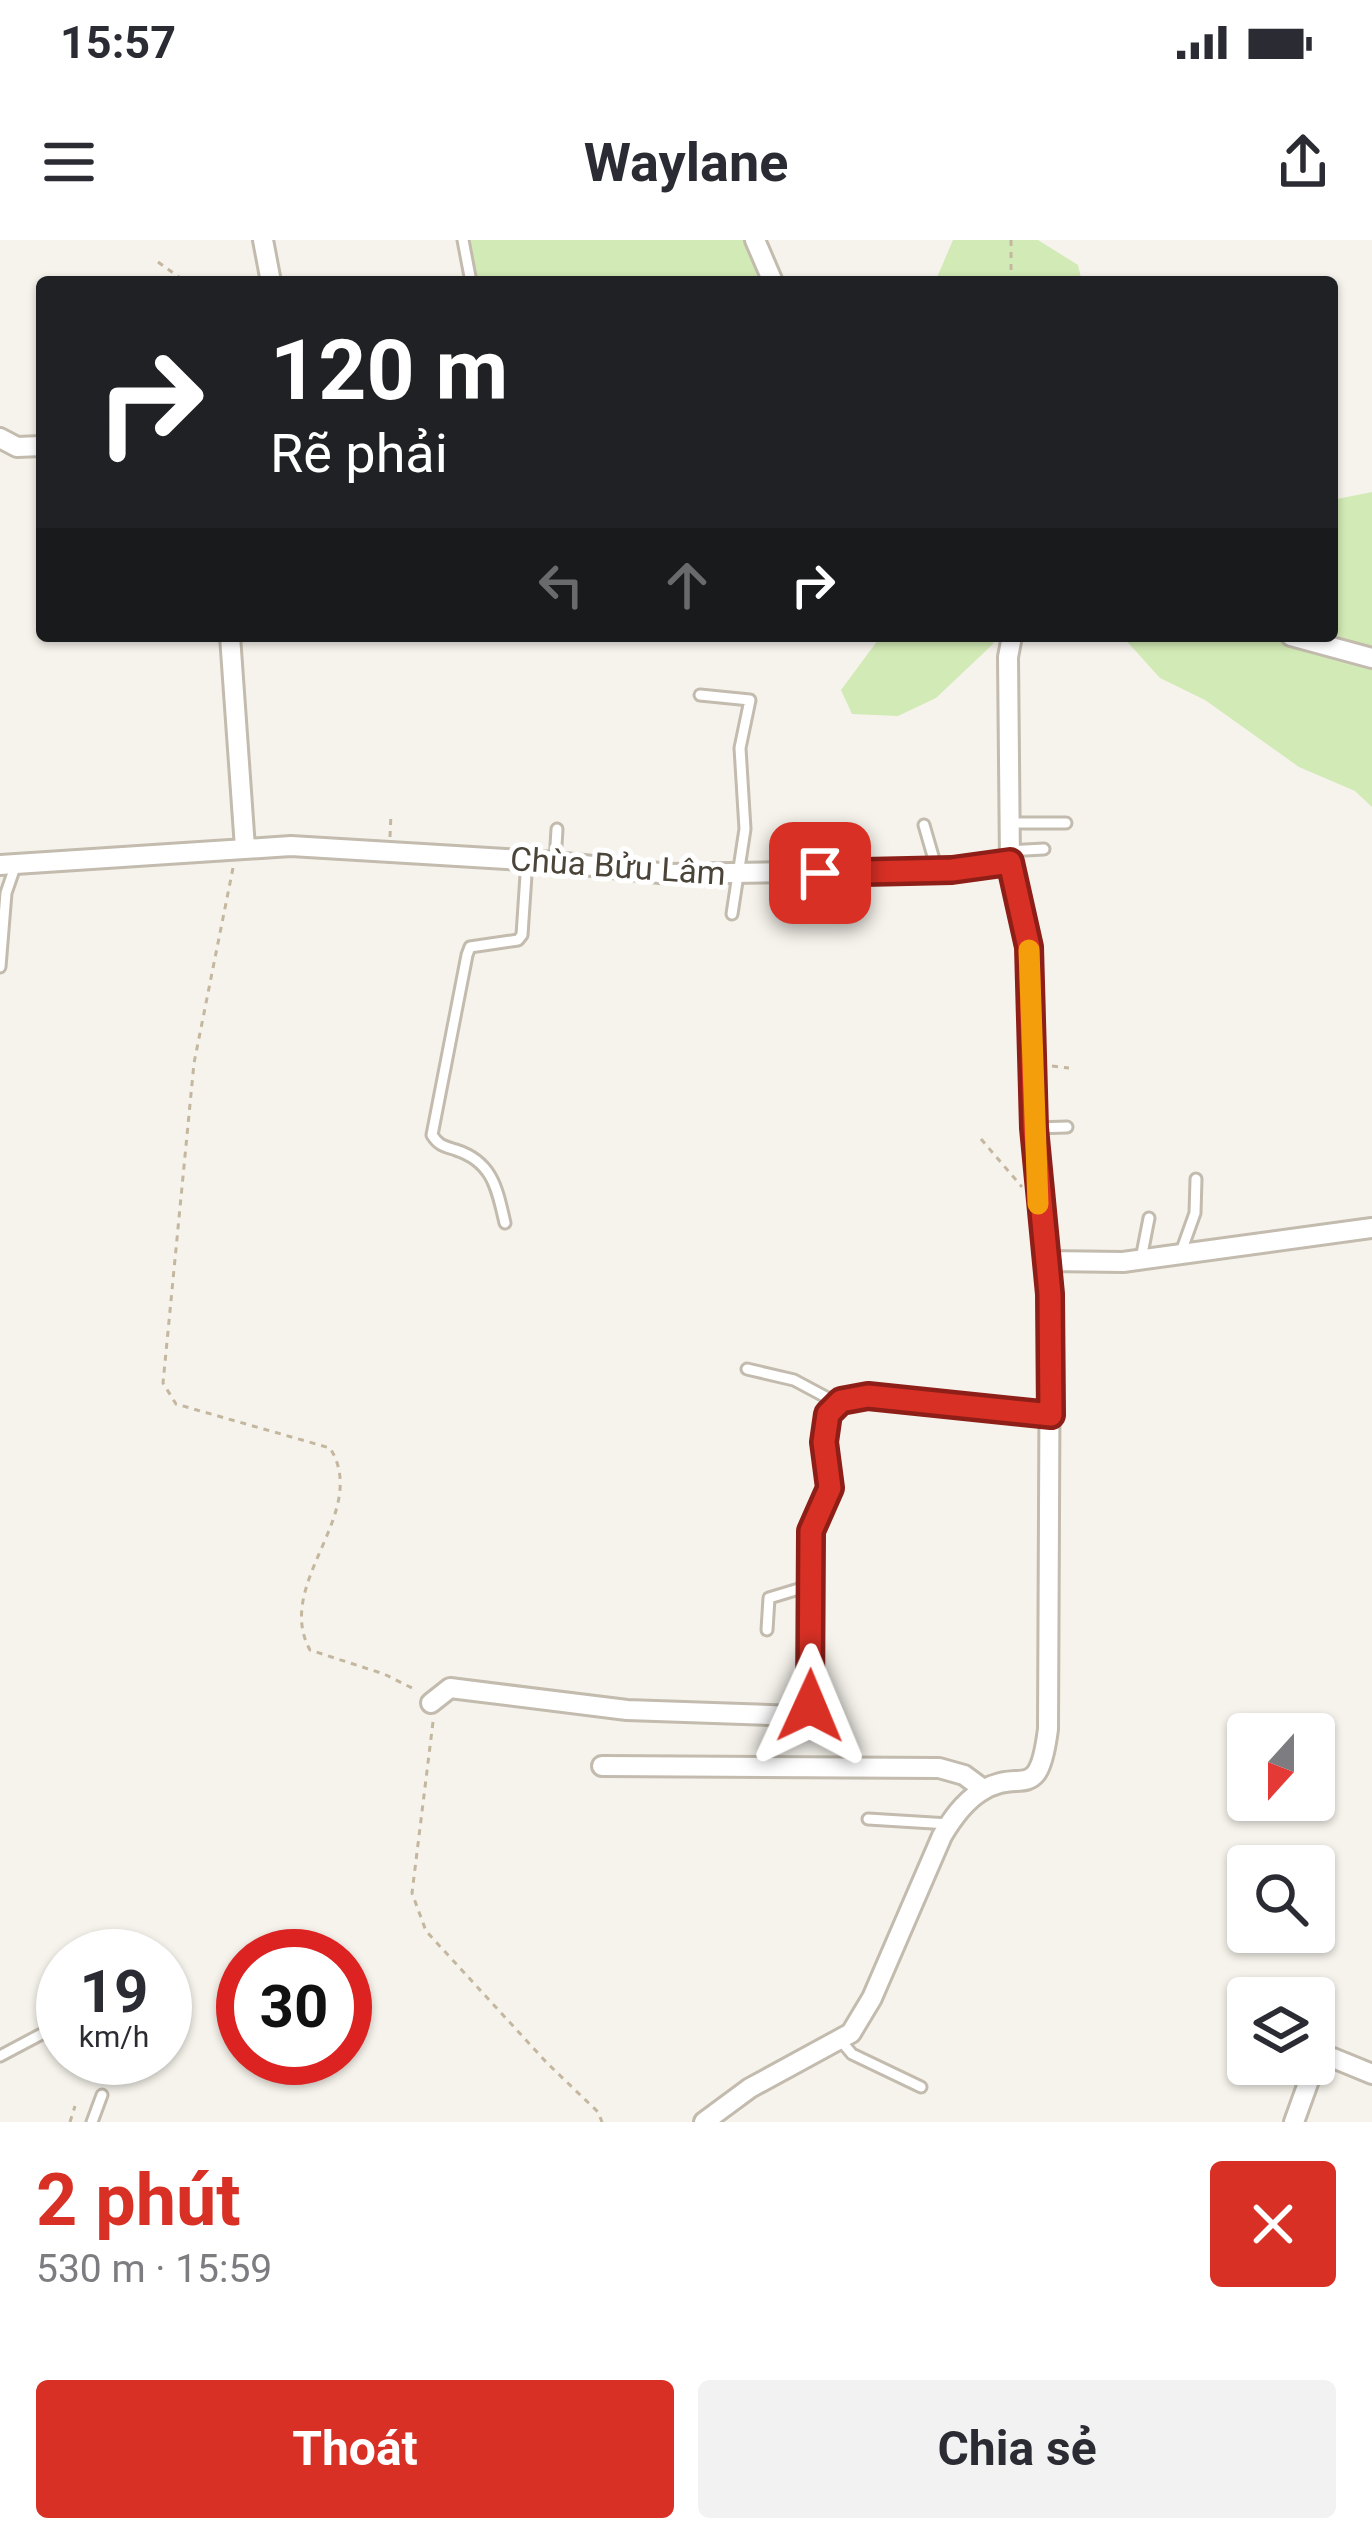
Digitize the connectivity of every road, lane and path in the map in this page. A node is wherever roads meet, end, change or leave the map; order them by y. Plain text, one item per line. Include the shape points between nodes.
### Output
1 (262, 240) edge
2 (463, 240) edge
3 (755, 240) edge
4 (1011, 240) edge
5 (158, 262) dead end
6 (178, 276) edge
7 (270, 276) edge
8 (470, 276) edge
9 (770, 276) edge
10 (1011, 276) edge
11 (0, 438) edge
12 (36, 446) edge
13 (230, 642) edge
14 (1011, 642) edge
15 (1324, 642) edge
16 (1372, 658) edge
17 (700, 695) dead end
18 (391, 813) dead end
19 (1008, 823) junction
20 (1066, 823) dead end
21 (924, 825) dead end
22 (557, 829) dead end
23 (241, 848) junction
24 (1044, 849) dead end
25 (390, 851) junction
26 (1010, 857) junction
27 (527, 860) junction
28 (555, 862) junction
29 (8, 864) edge
30 (937, 870) junction
31 (737, 874) junction
32 (732, 914) dead end
33 (0, 967) edge
34 (1067, 1127) dead end
35 (1034, 1128) junction
36 (982, 1139) dead end
37 (1196, 1179) dead end
38 (1039, 1207) junction
39 (1149, 1218) dead end
40 (505, 1222) dead end
41 (1372, 1228) edge
42 (1181, 1252) junction
43 (1141, 1259) junction
44 (1047, 1261) junction
45 (748, 1369) dead end
46 (837, 1403) junction
47 (1051, 1415) junction
48 (812, 1585) junction
49 (766, 1630) dead end
50 (431, 1703) junction
51 (602, 1766) dead end
52 (983, 1789) junction
53 (868, 1819) dead end
54 (949, 1825) junction
55 (36, 2037) edge
56 (842, 2041) junction
57 (0, 2056) edge
58 (1372, 2074) edge
59 (921, 2087) dead end
60 (102, 2095) dead end
61 (75, 2106) dead end
62 (70, 2122) edge
63 (92, 2122) edge
64 (602, 2122) edge
65 (704, 2122) edge
66 (1294, 2122) edge

1 - 7 street
2 - 8 lane
3 - 9 street
4 - 10 path
5 - 6 path
11 - 12 street
13 - 23 street
14 - 19 street
15 - 16 street
17 - 31 lane via 750,700 740,748 745,829
18 - 25 path
19 - 20 lane
19 - 26 street
21 - 30 lane
22 - 28 lane
23 - 25 street, Chùa Bửu Lâm
23 - 29 street, Chùa Bửu Lâm
23 - 50 path via 194,1064 163,1384 176,1404 330,1448 343,1468 340,1499 310,1578 301,1633 310,1650 384,1674
24 - 26 lane
25 - 27 street, Chùa Bửu Lâm
26 - 30 street, Chùa Bửu Lâm
26 - 35 street via 1029,947
27 - 28 street, Chùa Bửu Lâm
27 - 40 lane via 522,935 470,947 467,955 432,1135 489,1170
28 - 31 street, Chùa Bửu Lâm
29 - 33 lane
30 - 31 street, Chùa Bửu Lâm
31 - 32 lane
34 - 35 lane
35 - 38 street
36 - 38 path
37 - 42 lane
38 - 44 street
39 - 43 lane
41 - 42 street
42 - 43 street
43 - 44 street
44 - 47 street
45 - 46 lane via 794,1380
46 - 47 street via 868,1396
46 - 48 street via 824,1442 829,1497 811,1531
47 - 52 street via 1044,1764 1028,1781
48 - 49 lane via 769,1598
48 - 50 street via 807,1713 627,1710 450,1688
50 - 64 path via 412,1893 426,1931
51 - 52 street via 939,1768
52 - 54 street
53 - 54 lane
54 - 56 street via 872,1998
55 - 57 lane
56 - 59 lane via 852,2054
56 - 65 street via 750,2088
58 - 66 street via 1316,2061
60 - 63 lane
61 - 62 path

